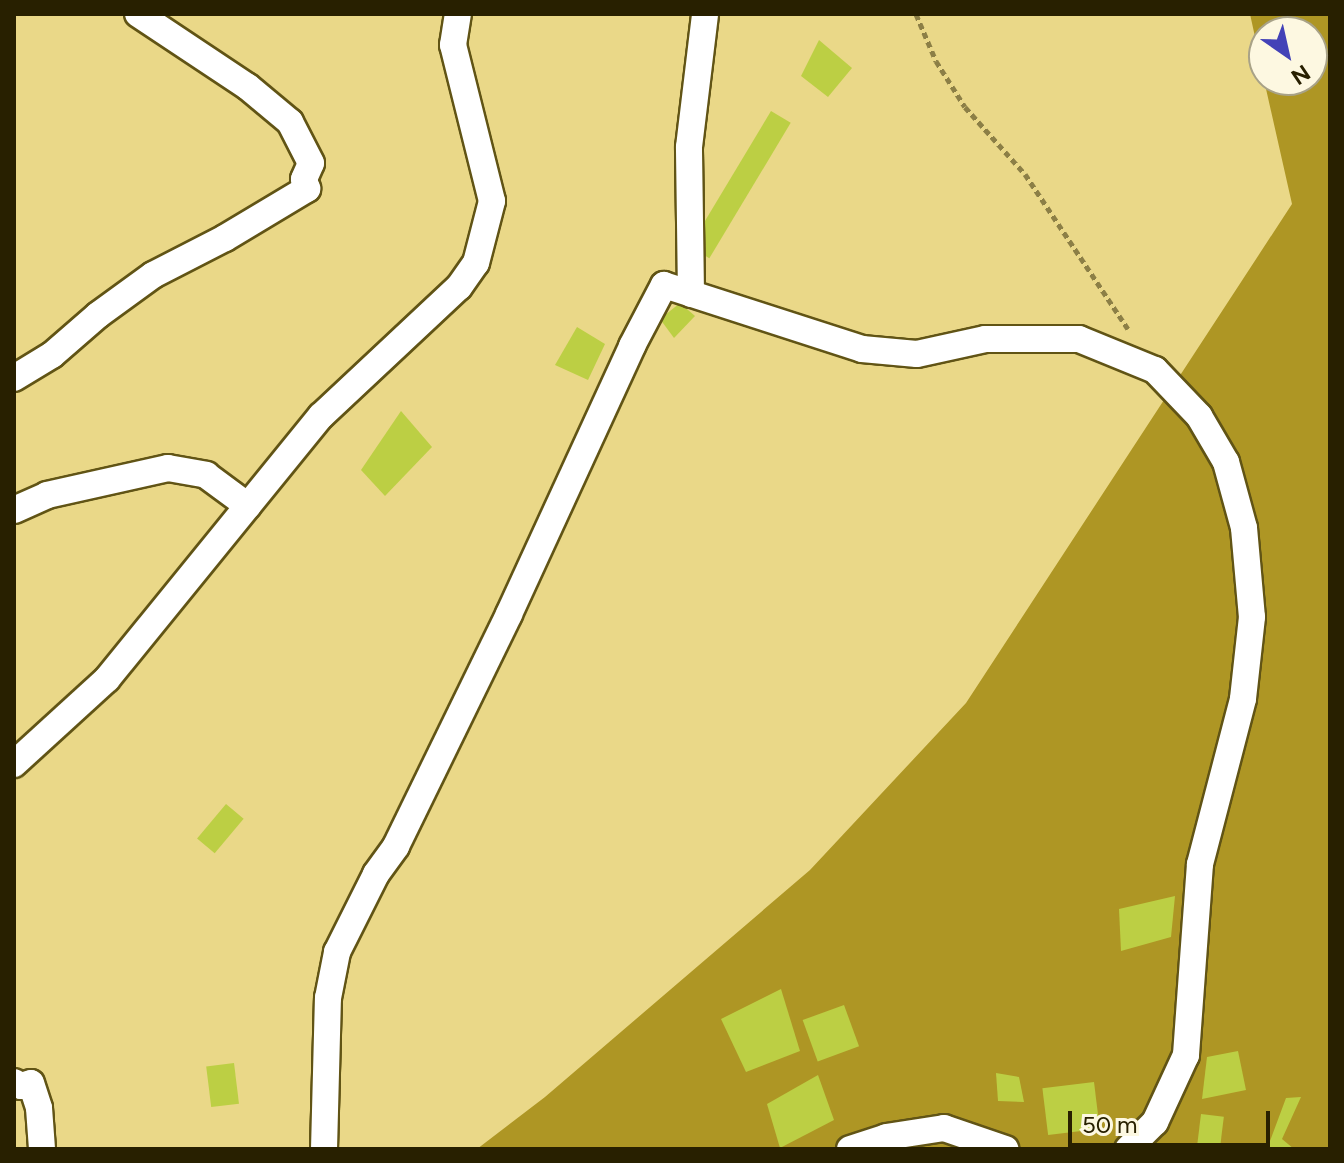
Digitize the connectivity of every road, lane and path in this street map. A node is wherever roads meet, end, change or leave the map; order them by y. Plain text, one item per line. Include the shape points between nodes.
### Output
1 (138, 14) edge
2 (458, 14) edge
3 (705, 14) edge
4 (916, 14) edge
5 (691, 294) junction
6 (1129, 331) dead end
7 (14, 378) edge
8 (248, 506) junction
9 (14, 510) edge
10 (14, 764) edge
11 (14, 1082) edge
12 (42, 1149) edge
13 (324, 1149) edge
14 (850, 1149) edge
15 (1005, 1149) edge
16 (1128, 1149) edge

1 - 7 street via 248,87 290,122 311,163 304,179 307,189 153,275 52,355
2 - 8 street via 453,45 492,201 476,263 459,287 321,416
3 - 5 street via 689,147
4 - 6 path via 936,61 965,107 1025,174
5 - 13 street via 664,285 503,628 396,846 337,952 328,998
5 - 16 street via 862,349 917,354 985,339 1079,339 1155,370 1199,416 1226,462 1244,528 1252,617 1243,699 1200,864 1186,1055 1155,1122
8 - 9 street via 206,475 168,468 47,495
8 - 10 street via 107,679
11 - 12 street via 31,1083
14 - 15 street via 944,1128

